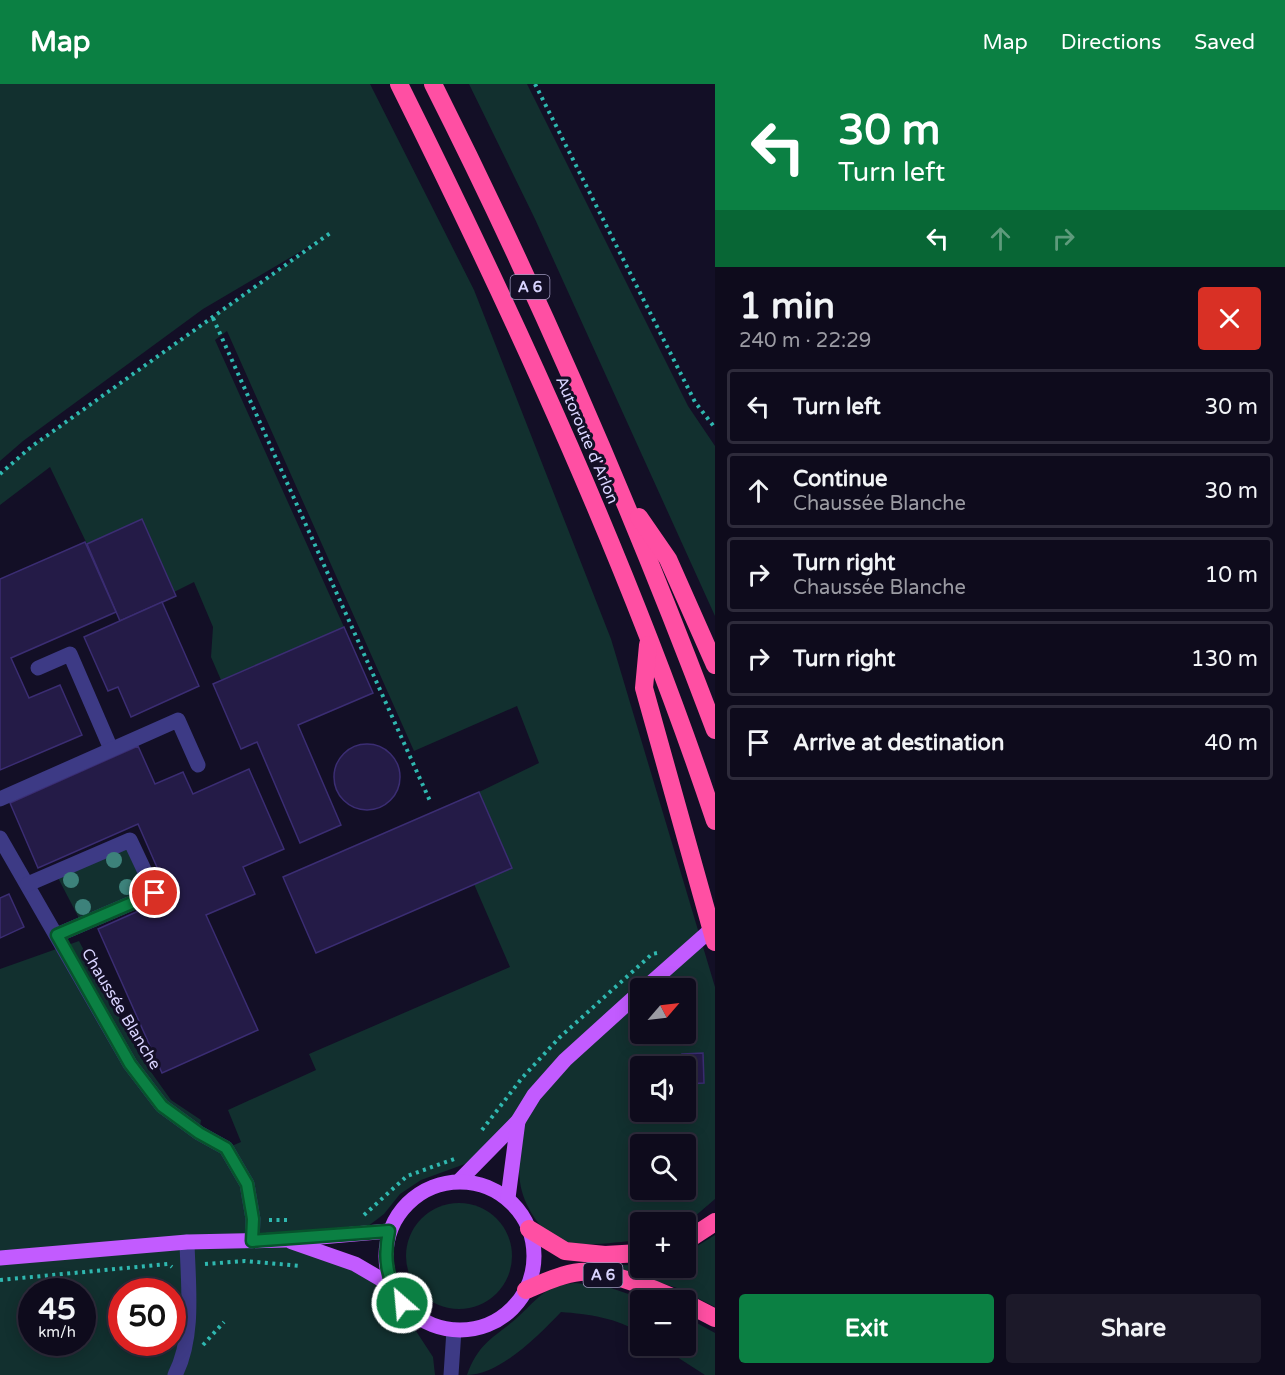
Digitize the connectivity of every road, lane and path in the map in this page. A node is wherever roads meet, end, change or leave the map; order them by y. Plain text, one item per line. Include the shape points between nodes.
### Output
1 (399, 84) edge
2 (433, 84) edge
3 (535, 84) edge
4 (333, 231) dead end
5 (213, 318) junction
6 (715, 428) edge
7 (0, 474) edge
8 (621, 492) junction
9 (649, 638) junction
10 (715, 665) edge
11 (38, 668) dead end
12 (715, 730) edge
13 (111, 749) junction
14 (198, 765) dead end
15 (0, 799) edge
16 (430, 801) dead end
17 (715, 821) edge
18 (0, 838) edge
19 (28, 884) junction
20 (715, 926) edge
21 (57, 935) junction
22 (715, 942) edge
23 (661, 951) dead end
24 (656, 978) edge
25 (630, 1001) edge
26 (518, 1121) junction
27 (476, 1139) dead end
28 (463, 1153) dead end
29 (459, 1181) junction
30 (507, 1198) junction
31 (361, 1217) dead end
32 (253, 1219) junction
33 (301, 1221) dead end
34 (715, 1221) edge
35 (529, 1229) junction
36 (389, 1231) junction
37 (696, 1234) edge
38 (286, 1240) junction
39 (252, 1241) junction
40 (187, 1242) junction
41 (630, 1254) edge
42 (0, 1258) edge
43 (391, 1285) junction
44 (526, 1290) junction
45 (650, 1290) edge
46 (696, 1309) edge
47 (715, 1318) edge
48 (454, 1330) junction
49 (175, 1375) edge
50 (451, 1375) edge

1 - 9 highway, Autoroute d'Arlon / A 6 via 531,360
2 - 8 highway, Autoroute d'Arlon / A 6 via 543,313
3 - 6 path via 695,402
4 - 5 path
5 - 7 path via 31,447
5 - 16 path
8 - 10 highway, A 6 via 669,558
8 - 12 highway, Autoroute d'Arlon / A 6
9 - 17 highway, Autoroute d'Arlon / A 6
9 - 22 highway via 644,688
11 - 13 street via 70,654
13 - 14 street via 178,720
13 - 15 street
18 - 19 street, Chaussée Blanche
19 - 21 street, Chaussée Blanche
19 - 21 street via 130,840 155,893
20 - 24 main road
21 - 32 street, Chaussée Blanche via 130,1064 162,1106 226,1148 247,1184
23 - 27 path via 652,954 559,1038 522,1078
25 - 26 main road via 564,1060
26 - 29 main road
26 - 30 main road
28 - 31 path via 406,1176
29 - 30 main road via 493,1189
29 - 36 main road via 436,1185 416,1195 399,1211
30 - 35 main road
32 - 33 path
32 - 39 street, Chaussée Blanche
34 - 37 highway
35 - 41 highway via 565,1251
35 - 44 main road via 533,1260
36 - 38 main road
36 - 43 main road via 386,1259
38 - 39 main road
38 - 43 main road via 355,1264
39 - 40 main road
40 - 42 main road
40 - 49 street via 188,1317 183,1360
43 - 48 main road via 416,1317
44 - 45 highway, A 6 via 556,1277 581,1272 610,1276
44 - 48 main road via 513,1308 496,1321 476,1329
46 - 47 highway
48 - 50 street

